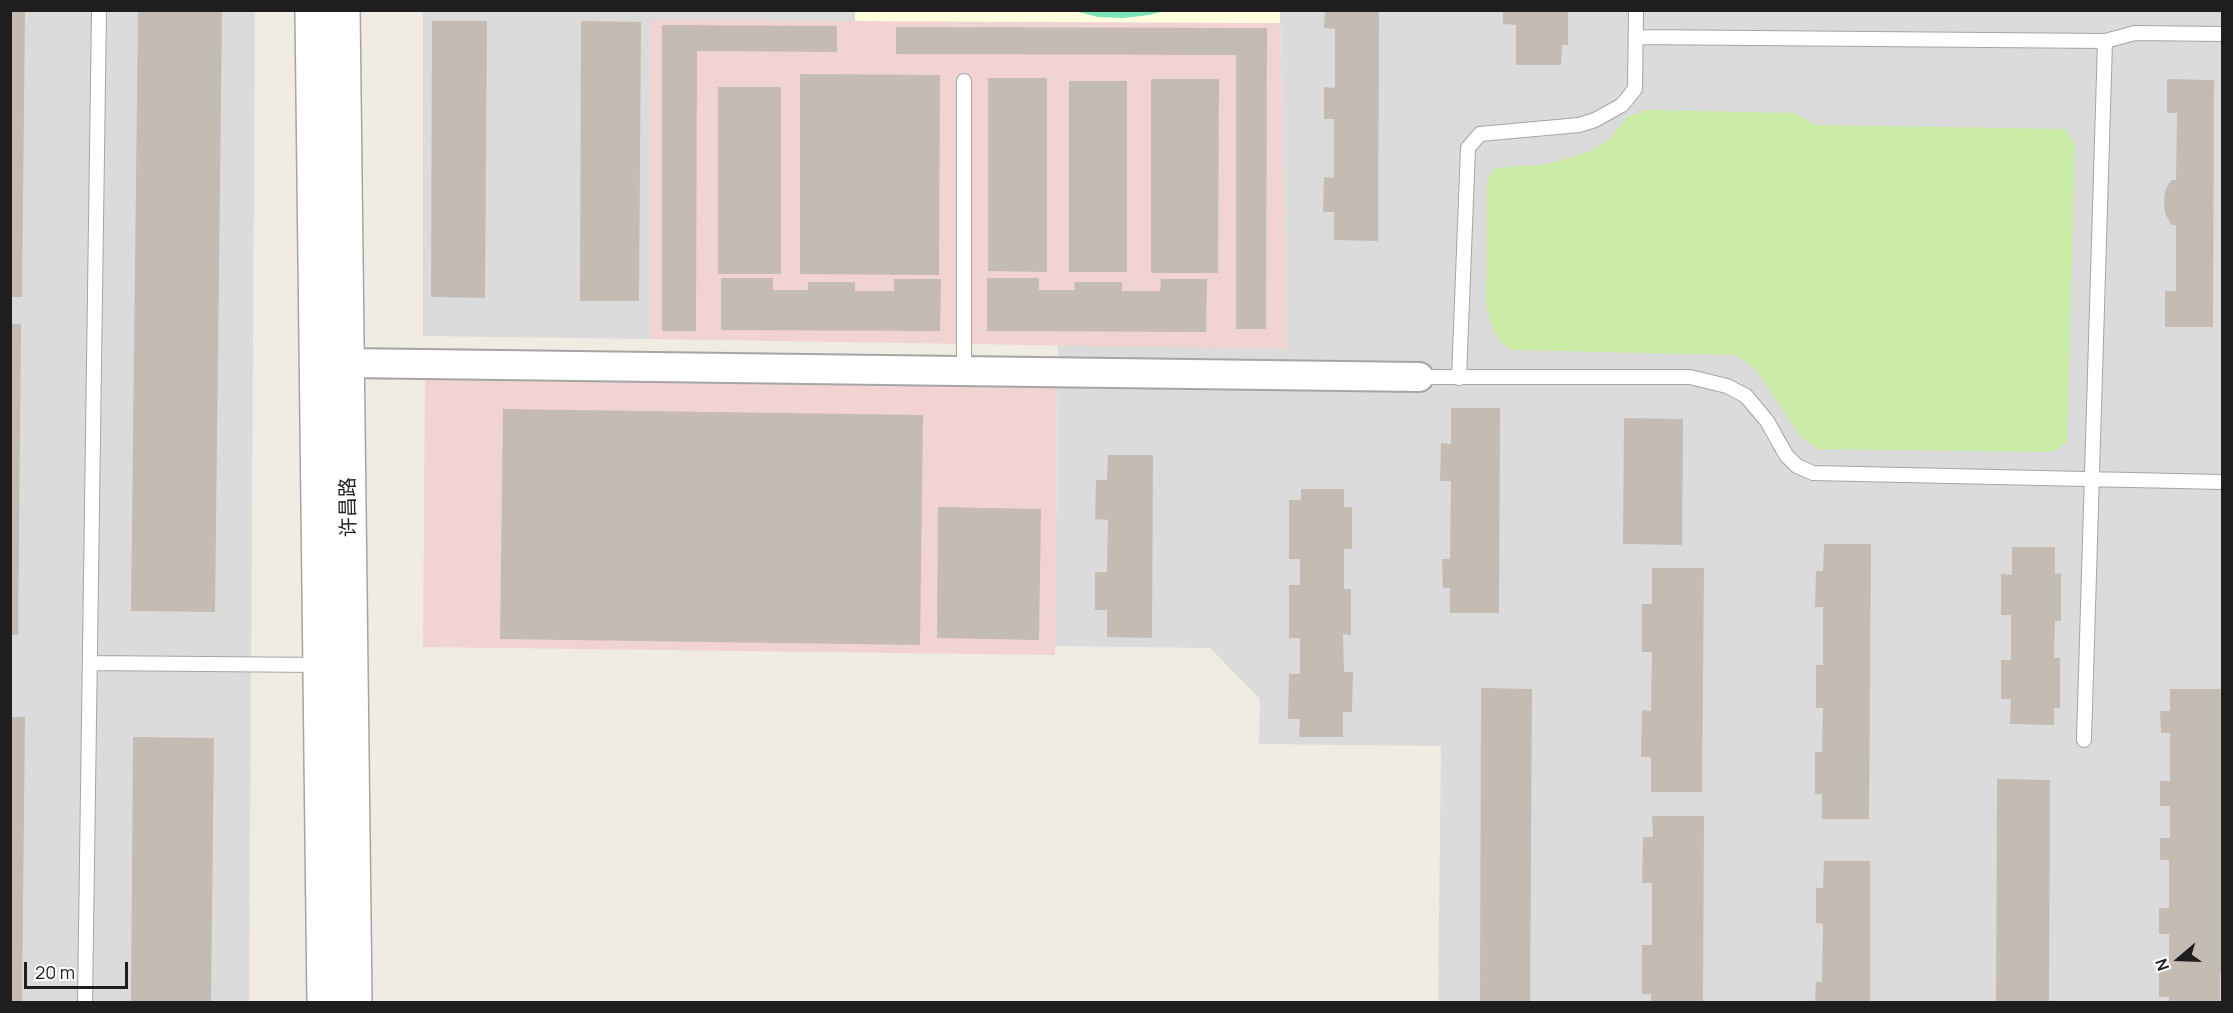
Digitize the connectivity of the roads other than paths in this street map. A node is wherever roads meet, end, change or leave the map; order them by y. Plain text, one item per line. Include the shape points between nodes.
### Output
1 (99, 10) edge
2 (312, 10) edge
3 (343, 10) edge
4 (1636, 10) edge
5 (2223, 34) edge
6 (1636, 37) junction
7 (2105, 41) junction
8 (964, 81) dead end
9 (347, 363) junction
10 (964, 371) junction
11 (1419, 378) joint
12 (1459, 378) junction
13 (2092, 478) junction
14 (2223, 482) edge
15 (90, 663) junction
16 (319, 665) junction
17 (2084, 740) dead end
18 (85, 1002) edge
19 (324, 1002) edge
20 (355, 1002) edge

1 - 15 lane
2 - 16 street, 许昌路
3 - 9 street, 许昌路
4 - 6 lane
5 - 7 lane via 2135,33
6 - 7 lane
6 - 12 lane via 1635,88 1622,105 1579,125 1480,134 1468,148
7 - 13 lane
8 - 10 lane
9 - 10 street
9 - 20 street, 许昌路
10 - 11 street
11 - 12 lane
12 - 13 lane via 1690,377 1727,386 1746,396 1767,421 1785,454 1797,466 1813,473
13 - 14 lane
13 - 17 lane
15 - 16 lane
15 - 18 lane
16 - 19 street, 许昌路

